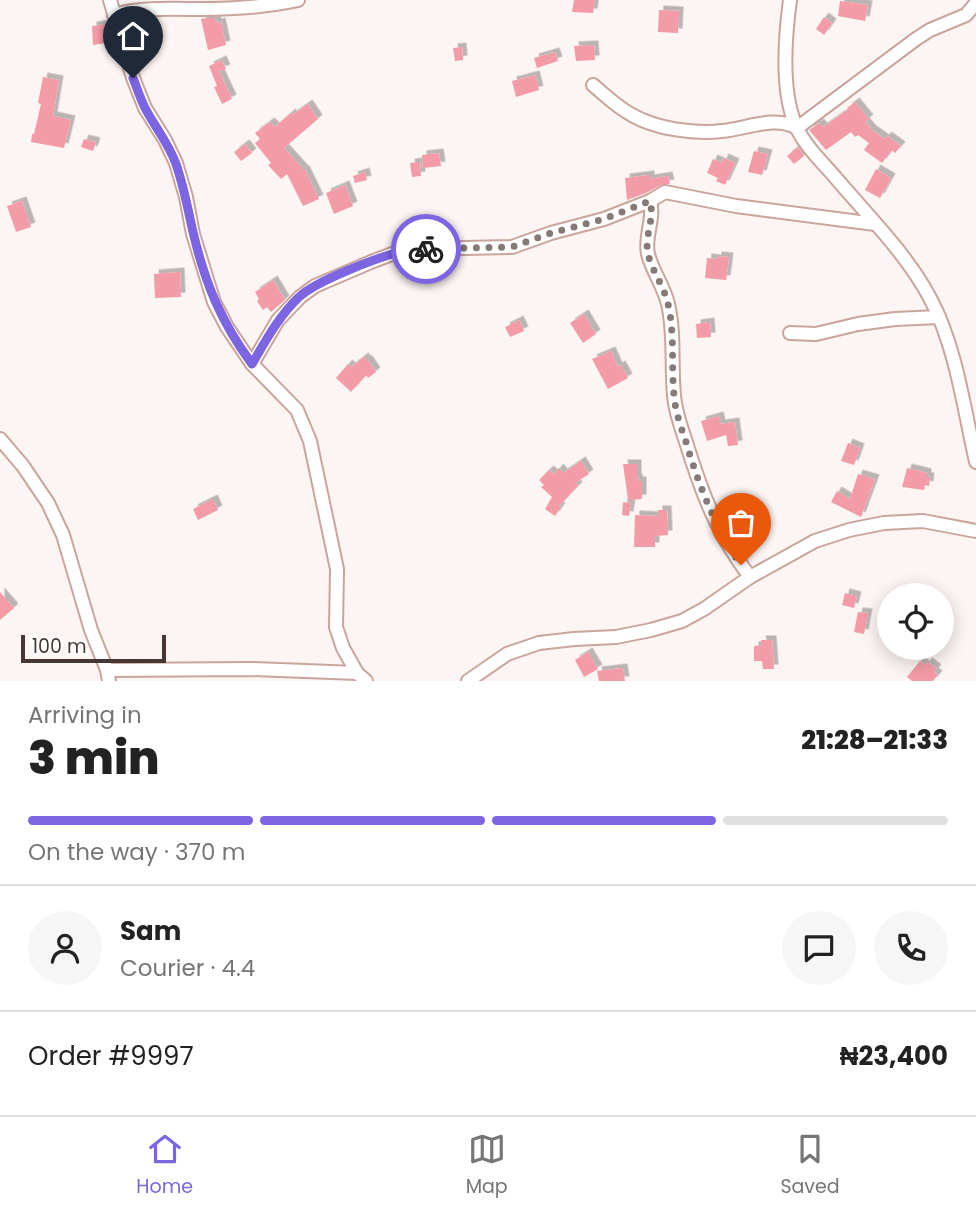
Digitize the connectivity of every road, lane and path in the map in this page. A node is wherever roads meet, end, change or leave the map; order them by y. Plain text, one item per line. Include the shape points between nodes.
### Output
1 (110, 0) edge
2 (298, 0) edge
3 (790, 0) edge
4 (976, 3) edge
5 (202, 5) edge
6 (114, 15) junction
7 (593, 85) dead end
8 (797, 128) junction
9 (650, 201) junction
10 (875, 224) junction
11 (939, 317) junction
12 (790, 333) dead end
13 (252, 364) junction
14 (0, 439) edge
15 (976, 462) edge
16 (976, 531) edge
17 (750, 577) junction
18 (108, 676) edge
19 (361, 677) edge
20 (468, 681) edge

1 - 6 street
2 - 5 street via 242,8
3 - 8 street via 785,37 787,75
4 - 8 street via 966,15 916,39
5 - 6 street
6 - 13 street via 145,108 176,163 214,302
7 - 8 street via 634,116 674,129 720,132 785,122
8 - 10 street
9 - 10 street via 665,192
9 - 13 street via 512,247 418,249 371,262 300,297 278,320
9 - 17 street via 648,251 668,306 680,423 711,513
10 - 11 street via 906,261
11 - 12 street via 858,324 816,334
11 - 15 street
13 - 19 street via 298,410 310,441 337,569 336,627
14 - 18 street via 48,503 63,535
16 - 17 street via 923,521 849,530 815,541
17 - 20 street via 682,621 616,637 539,643 507,654
18 - 19 street via 252,669

